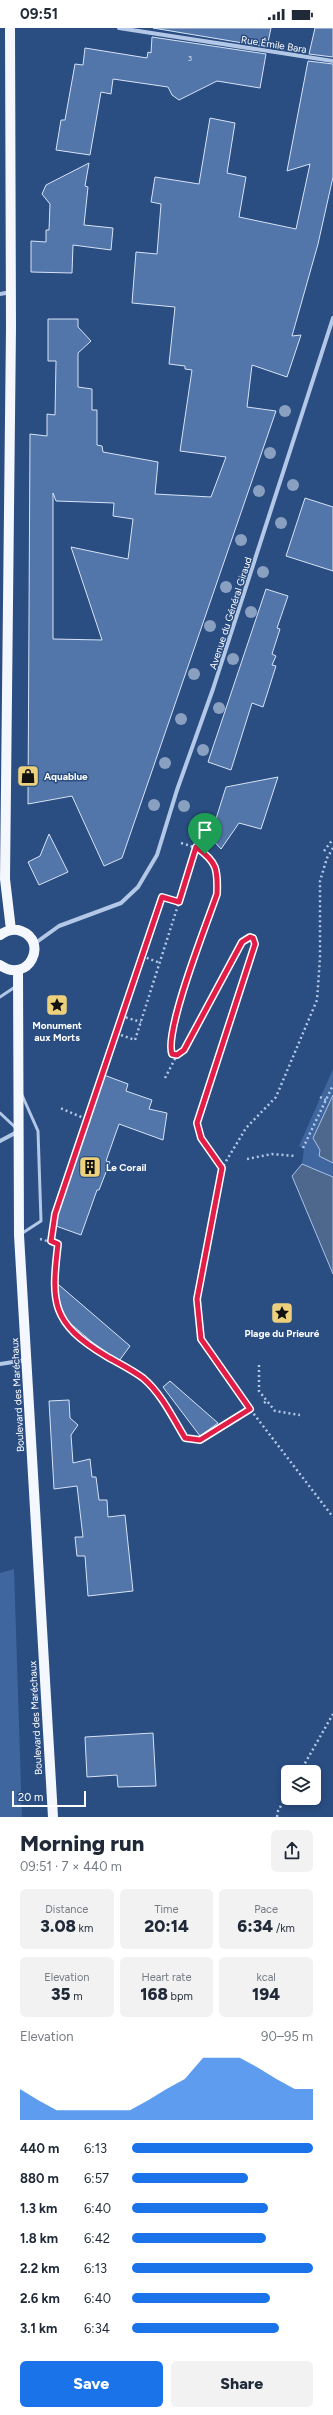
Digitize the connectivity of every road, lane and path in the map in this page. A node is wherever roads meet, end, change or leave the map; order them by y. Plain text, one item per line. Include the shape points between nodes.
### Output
1 (10, 28) edge
2 (119, 28) edge
3 (333, 61) edge
4 (11, 292) junction
5 (0, 294) edge
6 (333, 318) edge
7 (333, 839) edge
8 (181, 843) dead end
9 (196, 847) junction
10 (333, 848) edge
11 (324, 851) dead end
12 (179, 902) junction
13 (10, 930) junction
14 (0, 935) edge
15 (34, 944) junction
16 (142, 956) junction
17 (160, 962) junction
18 (0, 965) edge
19 (18, 970) junction
20 (17, 986) junction
21 (0, 997) edge
22 (121, 1016) junction
23 (141, 1022) junction
24 (115, 1033) junction
25 (177, 1055) junction
26 (165, 1078) dead end
27 (333, 1085) edge
28 (18, 1087) junction
29 (320, 1097) dead end
30 (326, 1100) junction
31 (60, 1108) dead end
32 (0, 1113) edge
33 (86, 1119) junction
34 (18, 1130) junction
35 (0, 1141) edge
36 (303, 1148) dead end
37 (295, 1156) dead end
38 (247, 1159) dead end
39 (222, 1168) junction
40 (55, 1214) dead end
41 (53, 1228) dead end
42 (19, 1235) junction
43 (51, 1241) junction
44 (27, 1360) junction
45 (0, 1364) edge
46 (259, 1365) dead end
47 (250, 1409) junction
48 (300, 1415) dead end
49 (333, 1517) edge
50 (333, 1714) edge
51 (304, 1765) edge
52 (281, 1805) edge
53 (53, 1817) edge
54 (277, 1817) edge

1 - 4 main road
2 - 3 street, Rue Émile Bara
4 - 5 street
4 - 13 main road via 6,872
6 - 15 street, Avenue du Général Giraud via 157,855 138,887 121,903 59,926
7 - 11 path
8 - 9 path
9 - 12 path
9 - 25 path via 212,859 218,878 217,894 173,1023 170,1047 172,1054
10 - 39 path via 320,881 317,1000 276,1097 246,1128
12 - 16 path via 162,897
12 - 17 path
13 - 14 main road
13 - 15 main road via 28,934
15 - 19 main road via 30,963
16 - 17 path
16 - 22 path
17 - 23 path
18 - 19 main road
19 - 20 main road, Boulevard des Maréchaux
20 - 21 lane
20 - 28 main road, Boulevard des Maréchaux
22 - 23 path
22 - 24 path
23 - 24 path via 135,1040
24 - 33 path
25 - 26 path
25 - 39 path via 184,1050 242,942 253,938 255,944 250,963 197,1123 201,1138
27 - 30 path
28 - 34 main road, Boulevard des Maréchaux
28 - 42 lane via 38,1131 41,1221
29 - 30 path
30 - 36 path
31 - 33 path
32 - 34 lane
33 - 40 path
34 - 35 street
34 - 42 main road, Boulevard des Maréchaux
37 - 38 path via 272,1154
39 - 47 path via 197,1299 201,1339
41 - 43 path
42 - 43 path
42 - 44 main road, Boulevard des Maréchaux
43 - 47 path via 58,1244 54,1284 58,1311 64,1322 105,1355 143,1378 162,1400 185,1438 200,1440
44 - 45 street
44 - 53 main road, Boulevard des Maréchaux
46 - 48 path via 259,1391 266,1402 275,1411
47 - 49 path
50 - 51 path
52 - 54 path

